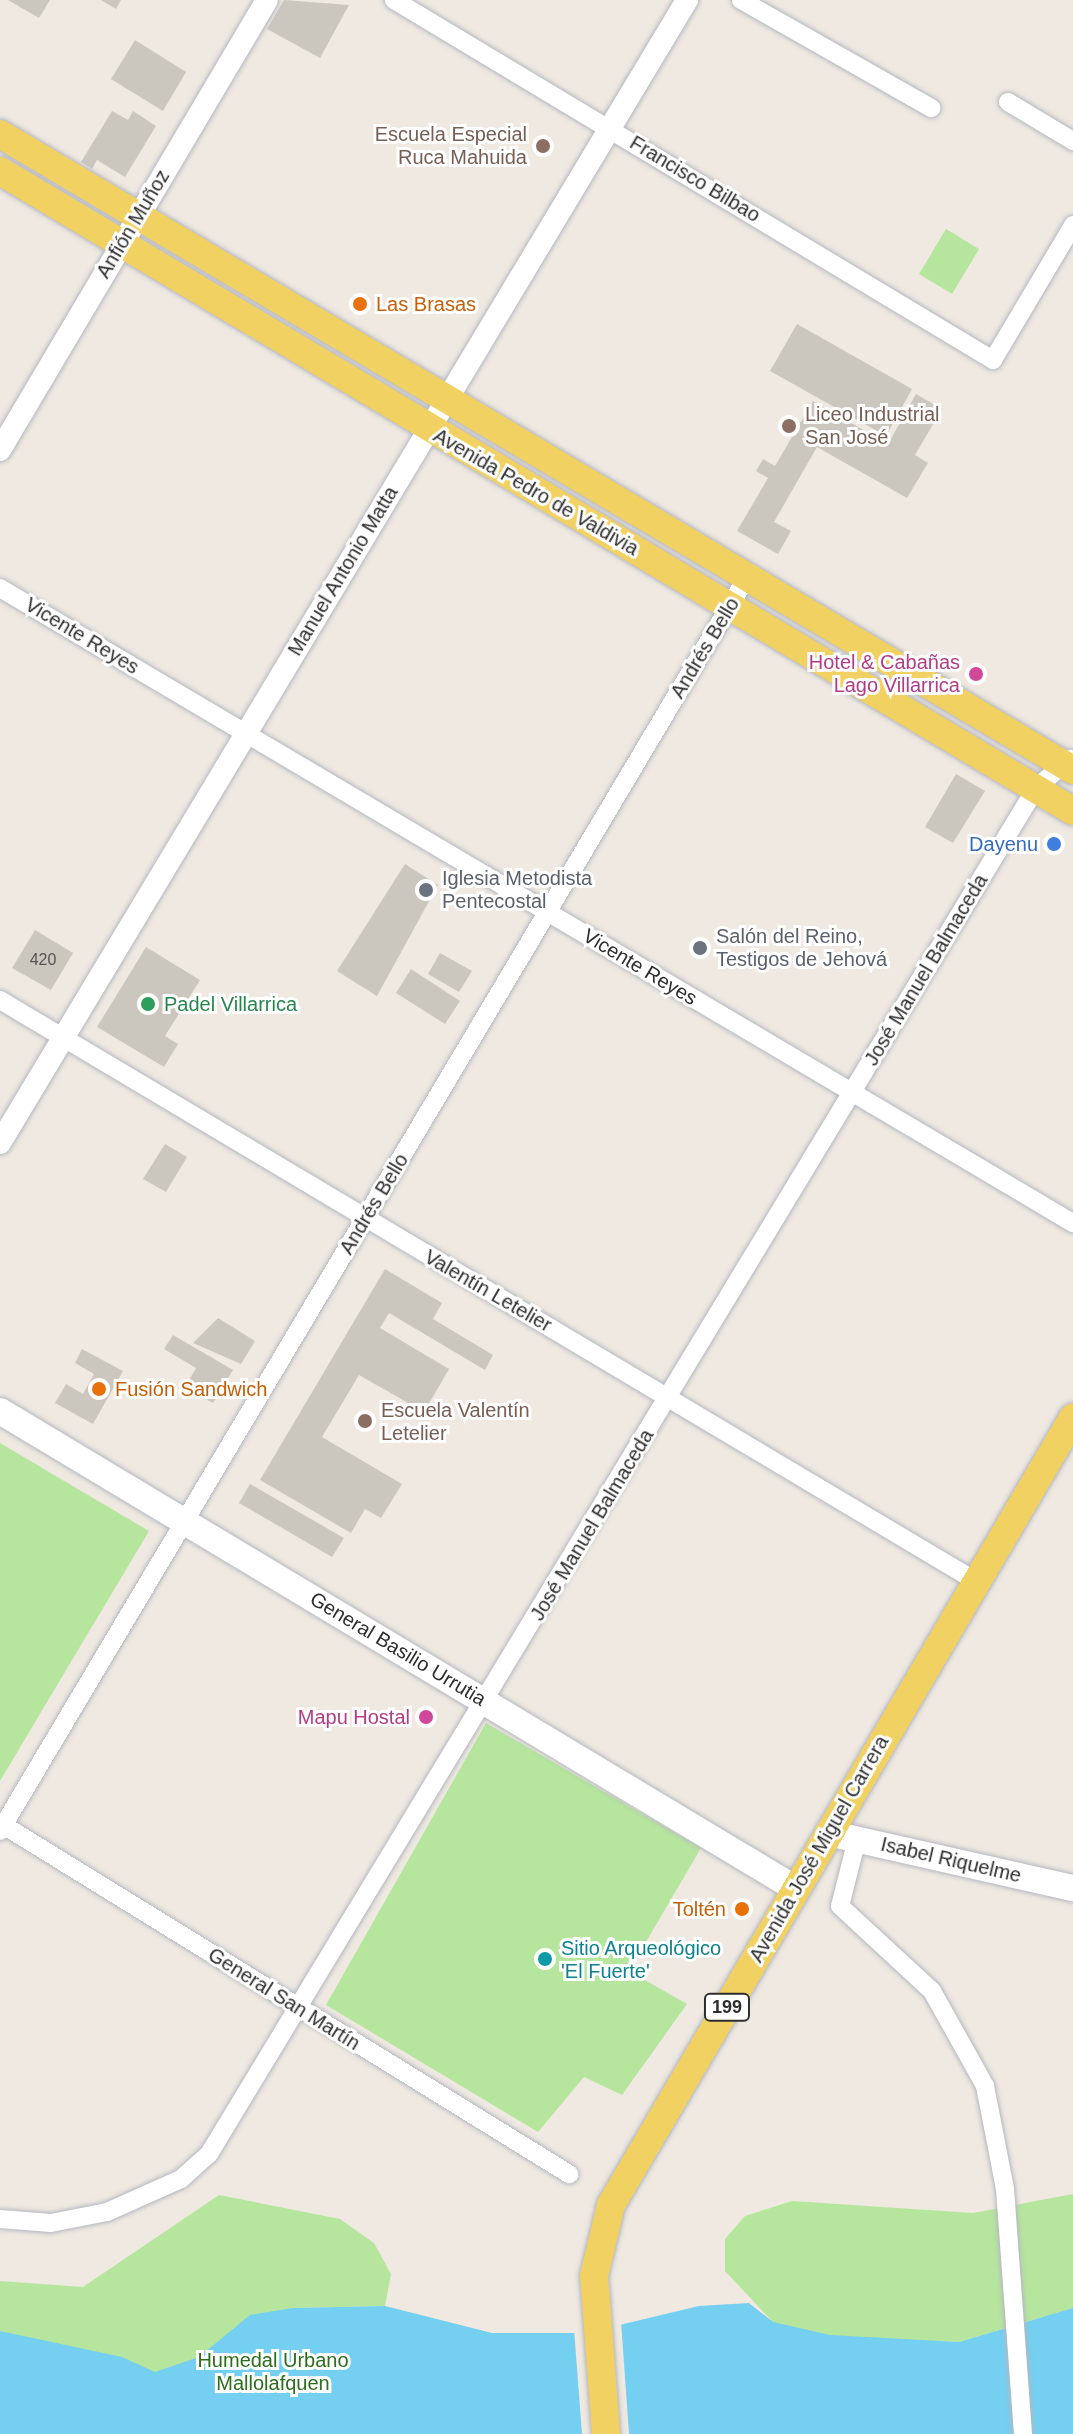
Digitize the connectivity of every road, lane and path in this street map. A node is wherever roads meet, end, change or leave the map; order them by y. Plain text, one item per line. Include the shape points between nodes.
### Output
1 (267, 0) edge
2 (394, 0) edge
3 (687, 0) edge
4 (741, 0) edge
5 (1008, 102) dead end
6 (931, 108) dead end
7 (610, 127) junction
8 (0, 134) edge
9 (1073, 141) edge
10 (0, 171) edge
11 (138, 214) junction
12 (1073, 225) edge
13 (122, 241) junction
14 (447, 399) junction
15 (428, 429) junction
16 (0, 450) edge
17 (747, 577) junction
18 (0, 588) edge
19 (730, 606) junction
20 (246, 733) junction
21 (1071, 763) edge
22 (1036, 788) junction
23 (1073, 811) edge
24 (548, 912) junction
25 (0, 1000) edge
26 (63, 1038) junction
27 (852, 1093) junction
28 (0, 1143) edge
29 (365, 1219) junction
30 (1073, 1223) edge
31 (669, 1397) junction
32 (0, 1411) edge
33 (1073, 1418) edge
34 (185, 1523) junction
35 (977, 1582) junction
36 (486, 1701) junction
37 (1, 1827) edge
38 (828, 1833) junction
39 (857, 1839) junction
40 (1073, 1888) edge
41 (796, 1889) junction
42 (300, 2009) junction
43 (569, 2174) dead end
44 (0, 2219) edge
45 (606, 2434) edge
46 (1023, 2434) edge

1 - 11 street, Anfión Muñoz
2 - 7 street, Francisco Bilbao
3 - 7 street, Manuel Antonio Matta
4 - 6 street
5 - 9 street
7 - 12 street, Francisco Bilbao via 993,360
7 - 14 street, Manuel Antonio Matta
8 - 11 main road, Avenida Pedro de Valdivia
10 - 13 main road, Avenida Pedro de Valdivia
11 - 13 street, Anfión Muñoz
11 - 14 main road, Avenida Pedro de Valdivia
13 - 15 main road, Avenida Pedro de Valdivia
13 - 16 street, Anfión Muñoz
14 - 15 street, Manuel Antonio Matta
14 - 17 main road, Avenida Pedro de Valdivia
15 - 19 main road, Avenida Pedro de Valdivia
15 - 20 street, Manuel Antonio Matta
17 - 19 street, Andrés Bello
17 - 21 main road, Avenida Pedro de Valdivia
18 - 20 street, Vicente Reyes
19 - 22 main road, Avenida Pedro de Valdivia
19 - 24 street, Andrés Bello
20 - 24 street, Vicente Reyes
20 - 26 street, Manuel Antonio Matta
21 - 22 street, José Manuel Balmaceda
22 - 23 main road, Avenida Pedro de Valdivia
22 - 27 street, José Manuel Balmaceda
24 - 27 street, Vicente Reyes
24 - 29 street, Andrés Bello
25 - 26 street, Valentín Letelier
26 - 28 street, Manuel Antonio Matta
26 - 29 street, Valentín Letelier
27 - 30 street, Vicente Reyes
27 - 31 street, José Manuel Balmaceda
29 - 31 street, Valentín Letelier
29 - 34 street, Andrés Bello
31 - 35 street, Valentín Letelier
31 - 36 street, José Manuel Balmaceda
32 - 34 main road, General Basilio Urrutia
33 - 35 main road, Avenida José Miguel Carrera
34 - 36 main road, General Basilio Urrutia
34 - 37 street, Andrés Bello
35 - 38 main road, Avenida José Miguel Carrera
36 - 41 main road, General Basilio Urrutia
36 - 42 street, José Manuel Balmaceda
37 - 42 street, General San Martín
38 - 39 main road, Isabel Riquelme
38 - 41 main road, Avenida José Miguel Carrera
39 - 40 main road, Isabel Riquelme
39 - 46 street via 840,1906 932,1991 964,2037 985,2086 1005,2189
41 - 45 main road, Avenida José Miguel Carrera / 199 via 615,2198 594,2276
42 - 43 street, General San Martín
42 - 44 street, José Manuel Balmaceda via 209,2154 181,2179 107,2212 51,2223

